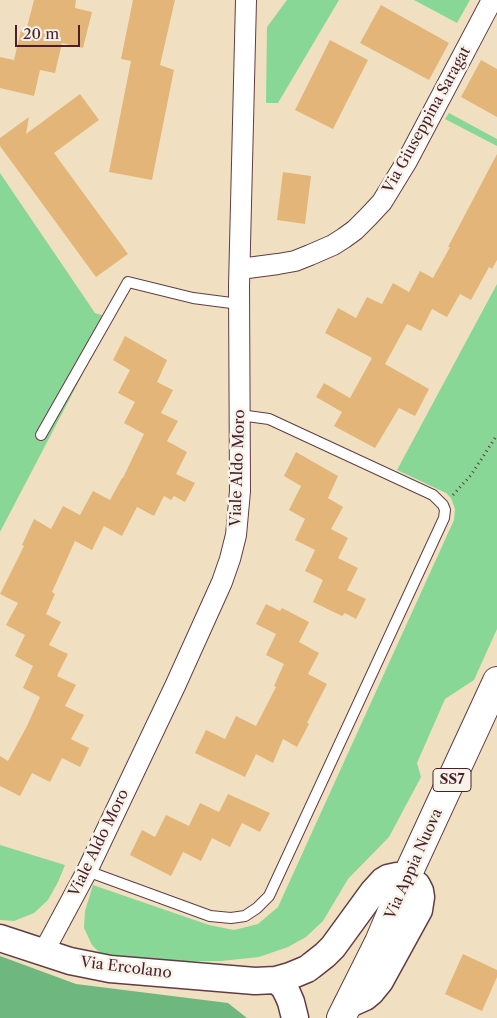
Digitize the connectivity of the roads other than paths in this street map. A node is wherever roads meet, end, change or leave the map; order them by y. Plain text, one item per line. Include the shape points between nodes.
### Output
1 (246, 0) edge
2 (492, 0) edge
3 (240, 269) junction
4 (239, 304) junction
5 (240, 415) junction
6 (41, 435) dead end
7 (497, 681) edge
8 (87, 871) junction
9 (406, 878) junction
10 (0, 938) edge
11 (43, 953) junction
12 (266, 980) junction
13 (352, 1014) edge
14 (295, 1018) edge

1 - 3 street, Viale Aldo Moro
2 - 3 street, Via Giuseppina Saragat via 407,162 382,202 368,217 334,245 310,255 295,261
3 - 4 street, Viale Aldo Moro
4 - 5 street, Viale Aldo Moro
4 - 6 lane via 193,298 128,282
5 - 8 street, Viale Aldo Moro via 239,509 230,559
5 - 8 lane via 269,419 433,495 443,505 444,518 269,896 257,908 245,916 210,916
7 - 9 main road, Via Appia Nuova / SS7
8 - 11 street, Viale Aldo Moro
9 - 12 street via 388,878 378,885 333,947 312,966 290,976
9 - 13 main road, Via Appia Nuova / SS7
10 - 11 street, Via Ercolano
11 - 12 street, Via Ercolano via 110,969
12 - 14 street via 284,987 292,1002

